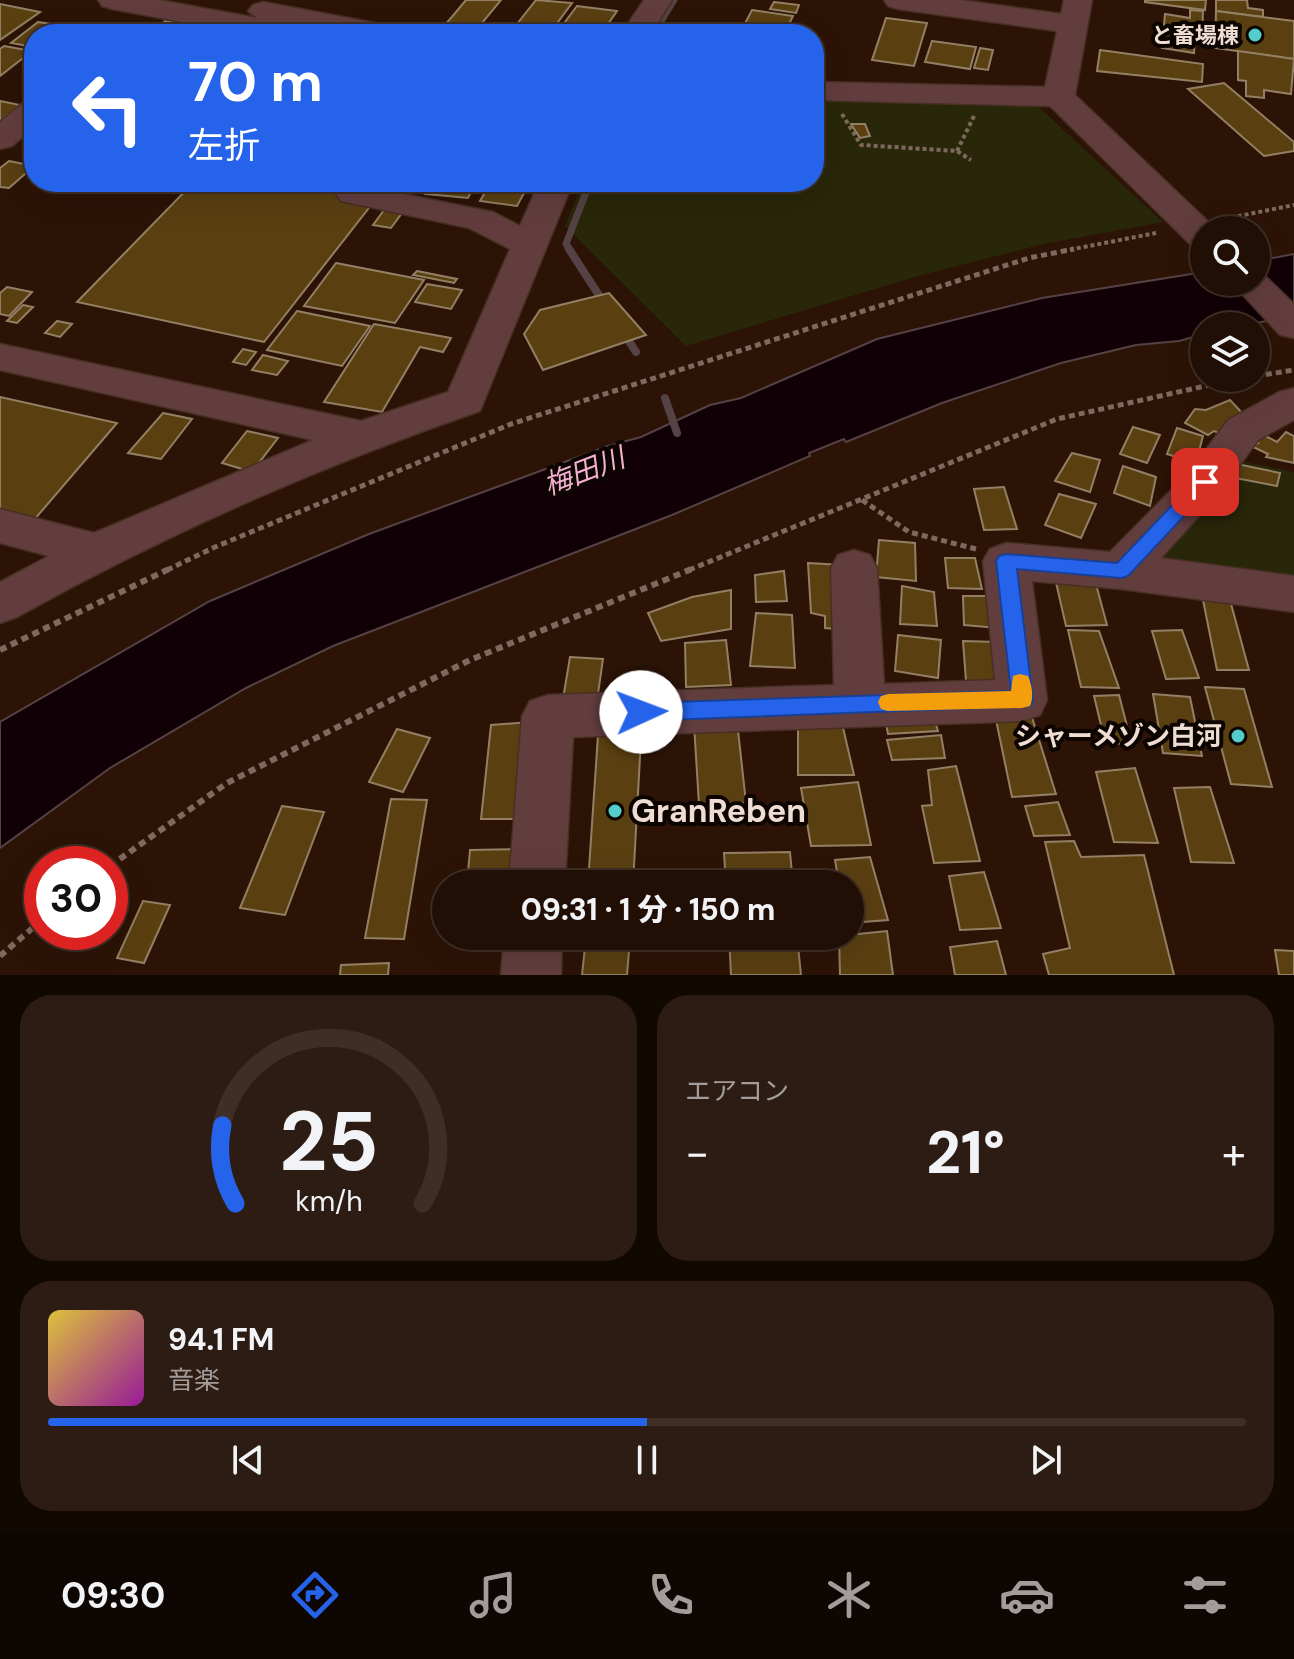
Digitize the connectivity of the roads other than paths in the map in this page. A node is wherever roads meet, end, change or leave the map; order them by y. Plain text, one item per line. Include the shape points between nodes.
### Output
1 (112, 0) edge
2 (205, 0) edge
3 (658, 0) edge
4 (898, 0) edge
5 (160, 4) edge
6 (1076, 12) edge
7 (136, 24) edge
8 (249, 24) edge
9 (333, 24) edge
10 (642, 24) edge
11 (824, 91) edge
12 (1059, 97) junction
13 (24, 119) edge
14 (0, 139) edge
15 (552, 192) edge
16 (353, 194) dead end
17 (1190, 223) edge
18 (530, 245) junction
19 (1264, 296) edge
20 (1294, 326) edge
21 (0, 357) edge
22 (1294, 402) edge
23 (362, 436) junction
24 (0, 526) edge
25 (97, 551) junction
26 (854, 568) dead end
27 (1121, 571) junction
28 (1294, 594) edge
29 (0, 604) edge
30 (860, 703) junction
31 (538, 870) edge
32 (532, 950) edge
33 (531, 975) edge

1 - 5 street
2 - 9 street
3 - 10 street
4 - 6 street
5 - 7 street
5 - 8 street
6 - 12 street
11 - 12 street
12 - 17 street
13 - 14 street
15 - 18 street
16 - 18 street via 480,220
18 - 23 street via 465,401
19 - 20 street
21 - 23 street
22 - 27 street via 1243,430 1205,482
23 - 25 street
24 - 25 street
25 - 29 street
26 - 30 street
27 - 28 street
27 - 30 street via 1006,561 1022,700
30 - 31 street via 548,716
32 - 33 street

